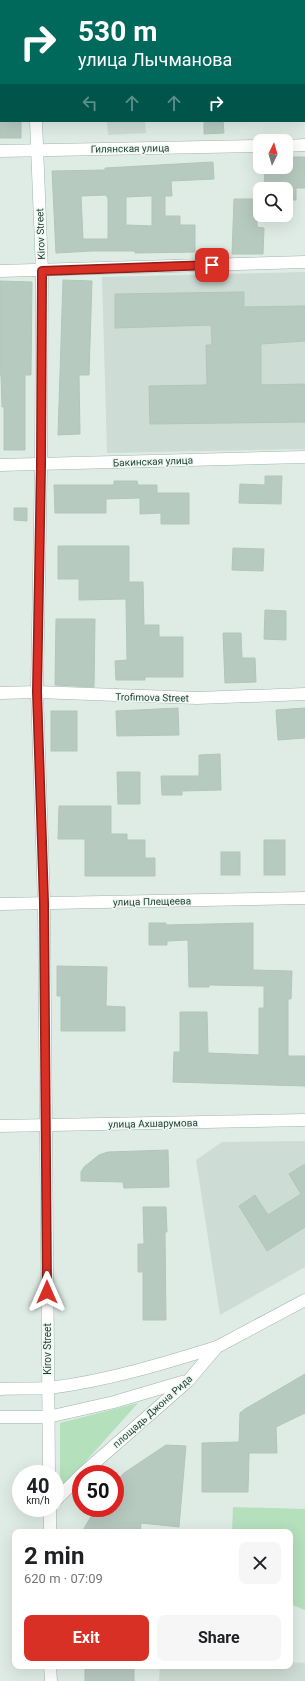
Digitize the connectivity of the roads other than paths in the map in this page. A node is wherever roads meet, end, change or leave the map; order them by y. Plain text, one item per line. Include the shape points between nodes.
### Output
1 (36, 122) edge
2 (305, 145) edge
3 (253, 146) edge
4 (293, 146) edge
5 (37, 150) junction
6 (0, 151) edge
7 (305, 262) edge
8 (0, 271) edge
9 (42, 271) junction
10 (305, 457) edge
11 (0, 465) edge
12 (41, 465) junction
13 (37, 692) junction
14 (0, 693) edge
15 (305, 694) edge
16 (305, 898) edge
17 (44, 903) junction
18 (0, 904) edge
19 (305, 1120) edge
20 (47, 1125) junction
21 (0, 1126) edge
22 (305, 1300) edge
23 (217, 1347) junction
24 (188, 1381) junction
25 (0, 1388) edge
26 (48, 1388) junction
27 (0, 1417) edge
28 (48, 1417) junction
29 (49, 1465) edge
30 (92, 1465) edge
31 (72, 1484) edge
32 (64, 1492) edge
33 (50, 1517) edge
34 (50, 1529) edge
35 (50, 1669) edge
36 (51, 1681) edge

1 - 5 street, Kirov Street
2 - 4 street
3 - 5 street, Гилянская улица
5 - 6 street, Гилянская улица
5 - 9 street, Kirov Street
7 - 9 street
8 - 9 street
9 - 12 street, Kirov Street
10 - 12 street, Бакинская улица
11 - 12 street, Бакинская улица
12 - 13 street, Kirov Street
13 - 14 street, Trofimova Street
13 - 15 street, Trofimova Street via 197,698
13 - 17 street, Kirov Street
16 - 17 street, улица Плещеева
17 - 18 street, улица Плещеева
17 - 20 street, Kirov Street
19 - 20 street, улица Ахшарумова
20 - 21 street, улица Ахшарумова
20 - 26 street, Kirov Street
22 - 23 street, площадь Джона Рида
23 - 24 street, площадь Джона Рида
23 - 26 street via 158,1365
24 - 28 street
24 - 30 street, площадь Джона Рида
25 - 26 street
26 - 28 street, Kirov Street
27 - 28 street
28 - 29 street, Kirov Street
31 - 32 street, площадь Джона Рида
33 - 34 street
35 - 36 street

